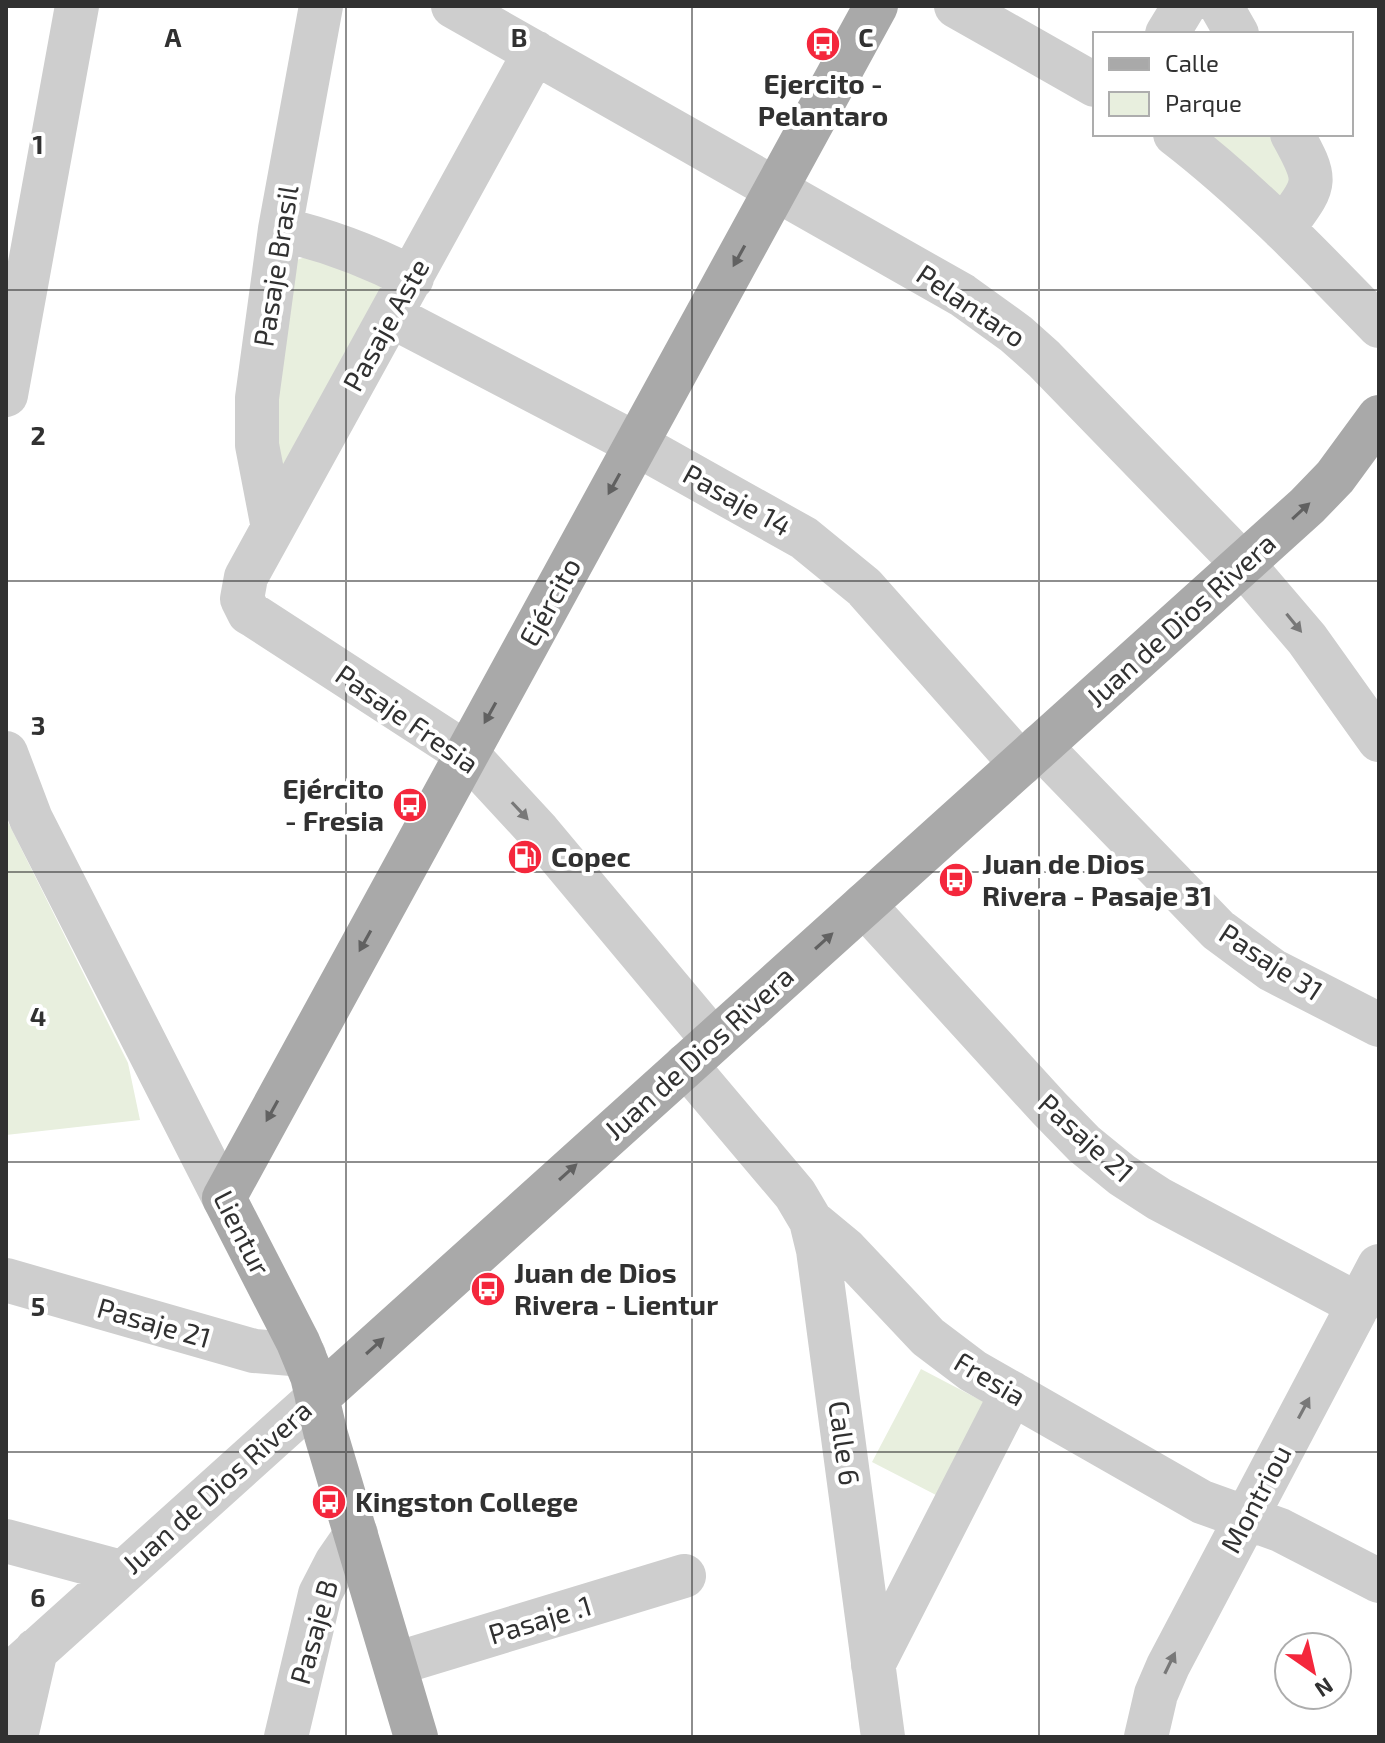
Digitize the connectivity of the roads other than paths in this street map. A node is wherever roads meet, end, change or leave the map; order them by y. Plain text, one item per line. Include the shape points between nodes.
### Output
1 (77, 6) edge
2 (321, 6) edge
3 (453, 6) edge
4 (876, 6) edge
5 (956, 6) edge
6 (1184, 6) edge
7 (1221, 6) edge
8 (1168, 32) edge
9 (1236, 32) edge
10 (535, 52) junction
11 (1093, 84) edge
12 (1178, 136) edge
13 (1293, 136) edge
14 (777, 188) junction
15 (280, 229) junction
16 (1283, 229) junction
17 (412, 278) junction
18 (391, 316) junction
19 (1379, 326) edge
20 (6, 391) edge
21 (1379, 417) edge
22 (636, 444) junction
23 (273, 528) junction
24 (1243, 564) junction
25 (242, 599) joint
26 (1379, 740) edge
27 (6, 753) edge
28 (467, 754) junction
29 (1031, 755) junction
30 (864, 905) junction
31 (1379, 1025) edge
32 (700, 1053) junction
33 (224, 1198) junction
34 (811, 1221) junction
35 (1379, 1266) edge
36 (6, 1280) edge
37 (1359, 1305) junction
38 (304, 1355) junction
39 (1012, 1393) junction
40 (317, 1398) junction
41 (1246, 1518) junction
42 (356, 1534) junction
43 (6, 1541) edge
44 (121, 1572) junction
45 (684, 1576) dead end
46 (1379, 1581) edge
47 (21, 1664) edge
48 (395, 1664) junction
49 (873, 1665) junction
50 (16, 1737) edge
51 (286, 1737) edge
52 (416, 1737) edge
53 (883, 1737) edge
54 (1146, 1737) edge

1 - 20 street
2 - 15 street, Pasaje Brasil
3 - 10 street, Pelantaro
4 - 14 main road, Ejército
5 - 11 street
6 - 8 street
7 - 9 street
10 - 14 street, Pelantaro
10 - 17 street, Pasaje Aste
12 - 16 street
13 - 16 street via 1312,179 1308,194
14 -> 22 main road, Ejército
14 - 24 street, Pelantaro via 962,295 1016,334
15 - 17 street via 362,253
15 - 23 street, Pasaje Brasil via 257,398 257,445
16 - 19 street
17 - 18 street, Pasaje Aste
18 - 22 street, Pasaje 14
18 - 23 street, Pasaje Aste
24 -> 21 main road, Juan de Dios Rivera via 1335,477
22 -> 28 main road, Ejército
22 - 29 street, Pasaje 14 via 776,520 830,558
23 - 25 street, Pasaje Aste via 243,584
24 -> 26 street, Pelantaro via 1307,639
24 - 29 main road, Juan de Dios Rivera
25 - 28 street, Pasaje Fresia via 256,617
27 - 33 street, Lientur via 31,819
28 -> 32 street, Pasaje Fresia via 539,832
28 -> 33 main road, Ejército
29 - 30 main road, Juan de Dios Rivera
29 - 31 street, Pasaje 31 via 1218,930 1272,970
32 -> 30 main road, Juan de Dios Rivera
30 - 37 street, Pasaje 21 via 1093,1151 1159,1199
32 - 34 street, Fresia
40 -> 32 main road, Juan de Dios Rivera
33 - 38 main road, Lientur
34 - 39 street, Fresia via 945,1352
34 - 49 street, Calle 6
35 - 37 street, Montriou
36 - 38 street, Pasaje 21 via 254,1351
41 -> 37 street, Montriou
38 - 40 main road, Lientur
39 - 41 street, Fresia via 1202,1502
39 - 49 street
40 - 42 main road, Lientur
40 - 44 street, Juan de Dios Rivera
41 - 46 street, Fresia
54 -> 41 street, Montriou via 1168,1666
42 - 48 main road, Lientur
42 - 51 street, Pasaje B via 320,1594
43 - 44 street
44 - 47 street, Juan de Dios Rivera
45 - 48 street, Pasaje .1
47 - 50 street
48 - 52 main road, Lientur
49 - 53 street, Calle 6

